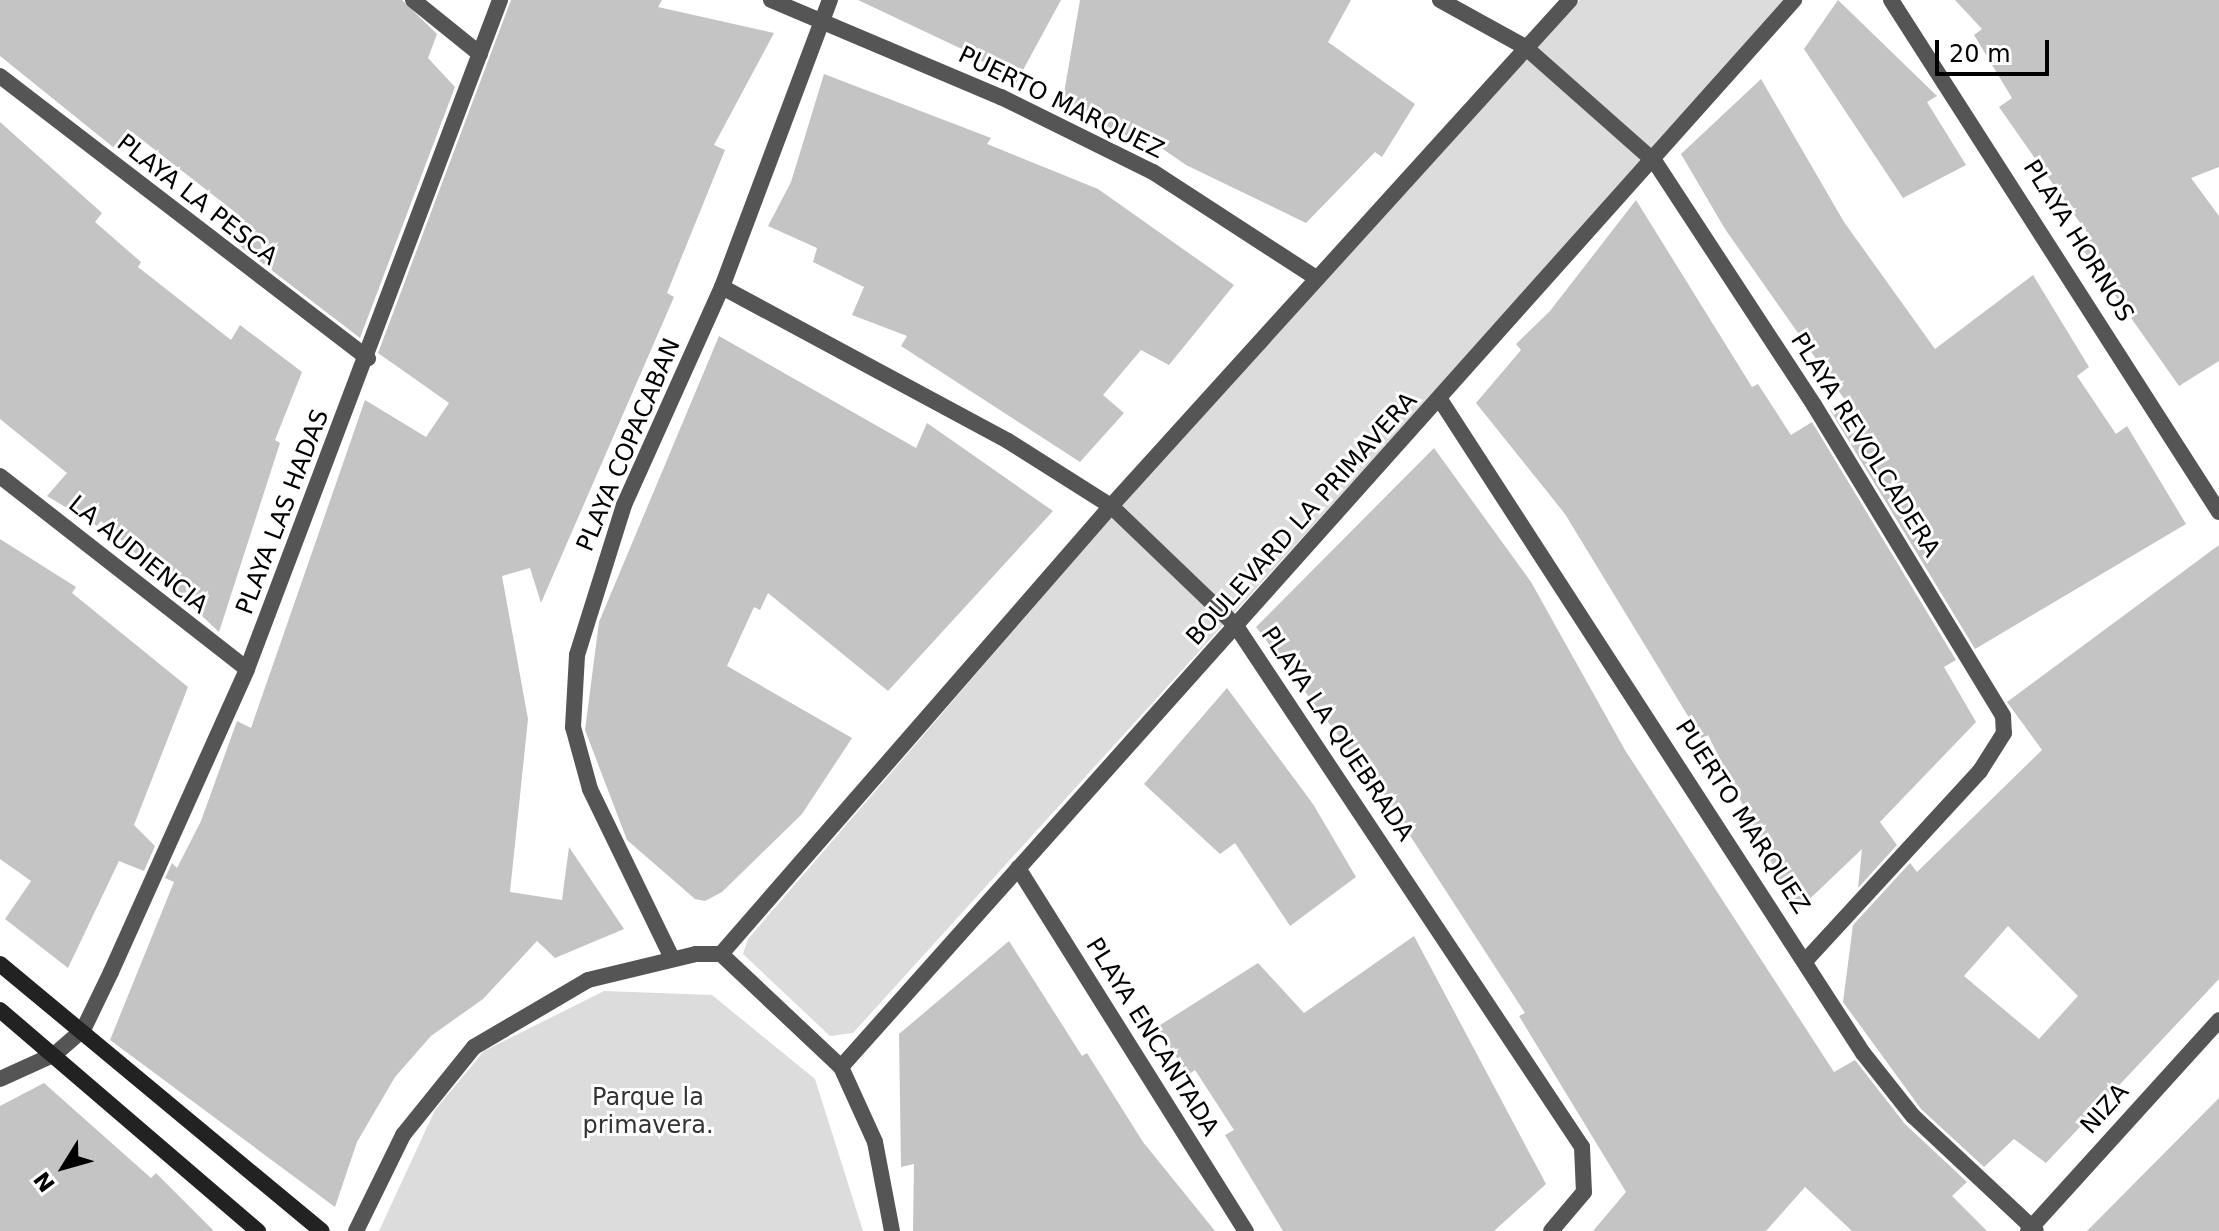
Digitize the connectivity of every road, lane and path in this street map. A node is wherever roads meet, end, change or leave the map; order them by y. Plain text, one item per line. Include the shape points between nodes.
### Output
1 (413, 0) edge
2 (500, 0) edge
3 (771, 0) edge
4 (830, 0) edge
5 (1440, 0) edge
6 (1570, 0) edge
7 (1794, 0) edge
8 (1891, 0) edge
9 (823, 19) junction
10 (1525, 47) junction
11 (480, 54) junction
12 (0, 76) edge
13 (1655, 162) junction
14 (1316, 278) junction
15 (722, 287) junction
16 (368, 358) junction
17 (1441, 401) junction
18 (0, 476) edge
19 (2214, 489) edge
20 (1111, 506) junction
21 (2219, 512) edge
22 (1236, 626) junction
23 (247, 669) junction
24 (1018, 868) junction
25 (721, 954) junction
26 (671, 956) junction
27 (1807, 959) junction
28 (0, 964) edge
29 (0, 1010) edge
30 (2219, 1020) edge
31 (83, 1030) junction
32 (55, 1054) junction
33 (841, 1067) junction
34 (0, 1079) edge
35 (2032, 1230) edge
36 (258, 1231) edge
37 (322, 1231) edge
38 (356, 1231) edge
39 (892, 1231) edge
40 (1246, 1231) edge
41 (1551, 1231) edge

1 - 11 street
2 - 11 street, PLAYA LAS HADAS
3 - 9 street, PUERTO MARQUEZ
4 - 9 street, PLAYA COPACABAN
5 - 10 street, PLAYA REVOLCADERA
6 - 10 street
7 - 13 street, BOULEVARD LA PRIMAVERA
8 - 19 street, PLAYA HORNOS
9 - 14 street, PUERTO MARQUEZ via 1153,172
9 - 15 street, PLAYA COPACABAN
10 - 13 street, PLAYA REVOLCADERA
10 - 14 street
11 - 16 street, PLAYA LAS HADAS
12 - 16 street, PLAYA LA PESCA
13 - 17 street, BOULEVARD LA PRIMAVERA
13 - 27 street, PLAYA REVOLCADERA via 1814,405 2003,716 2004,733 1980,771
14 - 20 street
15 - 20 street, PLAYA LA QUEBRADA via 1008,441
15 - 26 street, PLAYA COPACABAN via 624,505 577,655 573,727 590,789
16 - 23 street, PLAYA LAS HADAS
17 - 22 street, BOULEVARD LA PRIMAVERA
17 - 27 street, PUERTO MARQUEZ
18 - 23 street, LA AUDIENCIA
19 - 21 street, PLAYA HORNOS
20 - 22 street, PLAYA LA QUEBRADA
20 - 25 street
22 - 24 street, BOULEVARD LA PRIMAVERA
22 - 41 street, PLAYA LA QUEBRADA via 1582,1147 1584,1192
23 - 31 street, PLAYA LAS HADAS
24 - 33 street, BOULEVARD LA PRIMAVERA
24 - 40 street, PLAYA ENCANTADA
25 - 26 street
25 - 33 street
26 - 38 street via 588,980 474,1047 403,1135
27 - 35 street, PUERTO MARQUEZ via 1863,1053 1913,1116
28 - 31 street
29 - 32 street
30 - 35 street, NIZA
31 - 32 street
31 - 37 street
32 - 34 street
32 - 36 street
33 - 39 street via 872,1131

